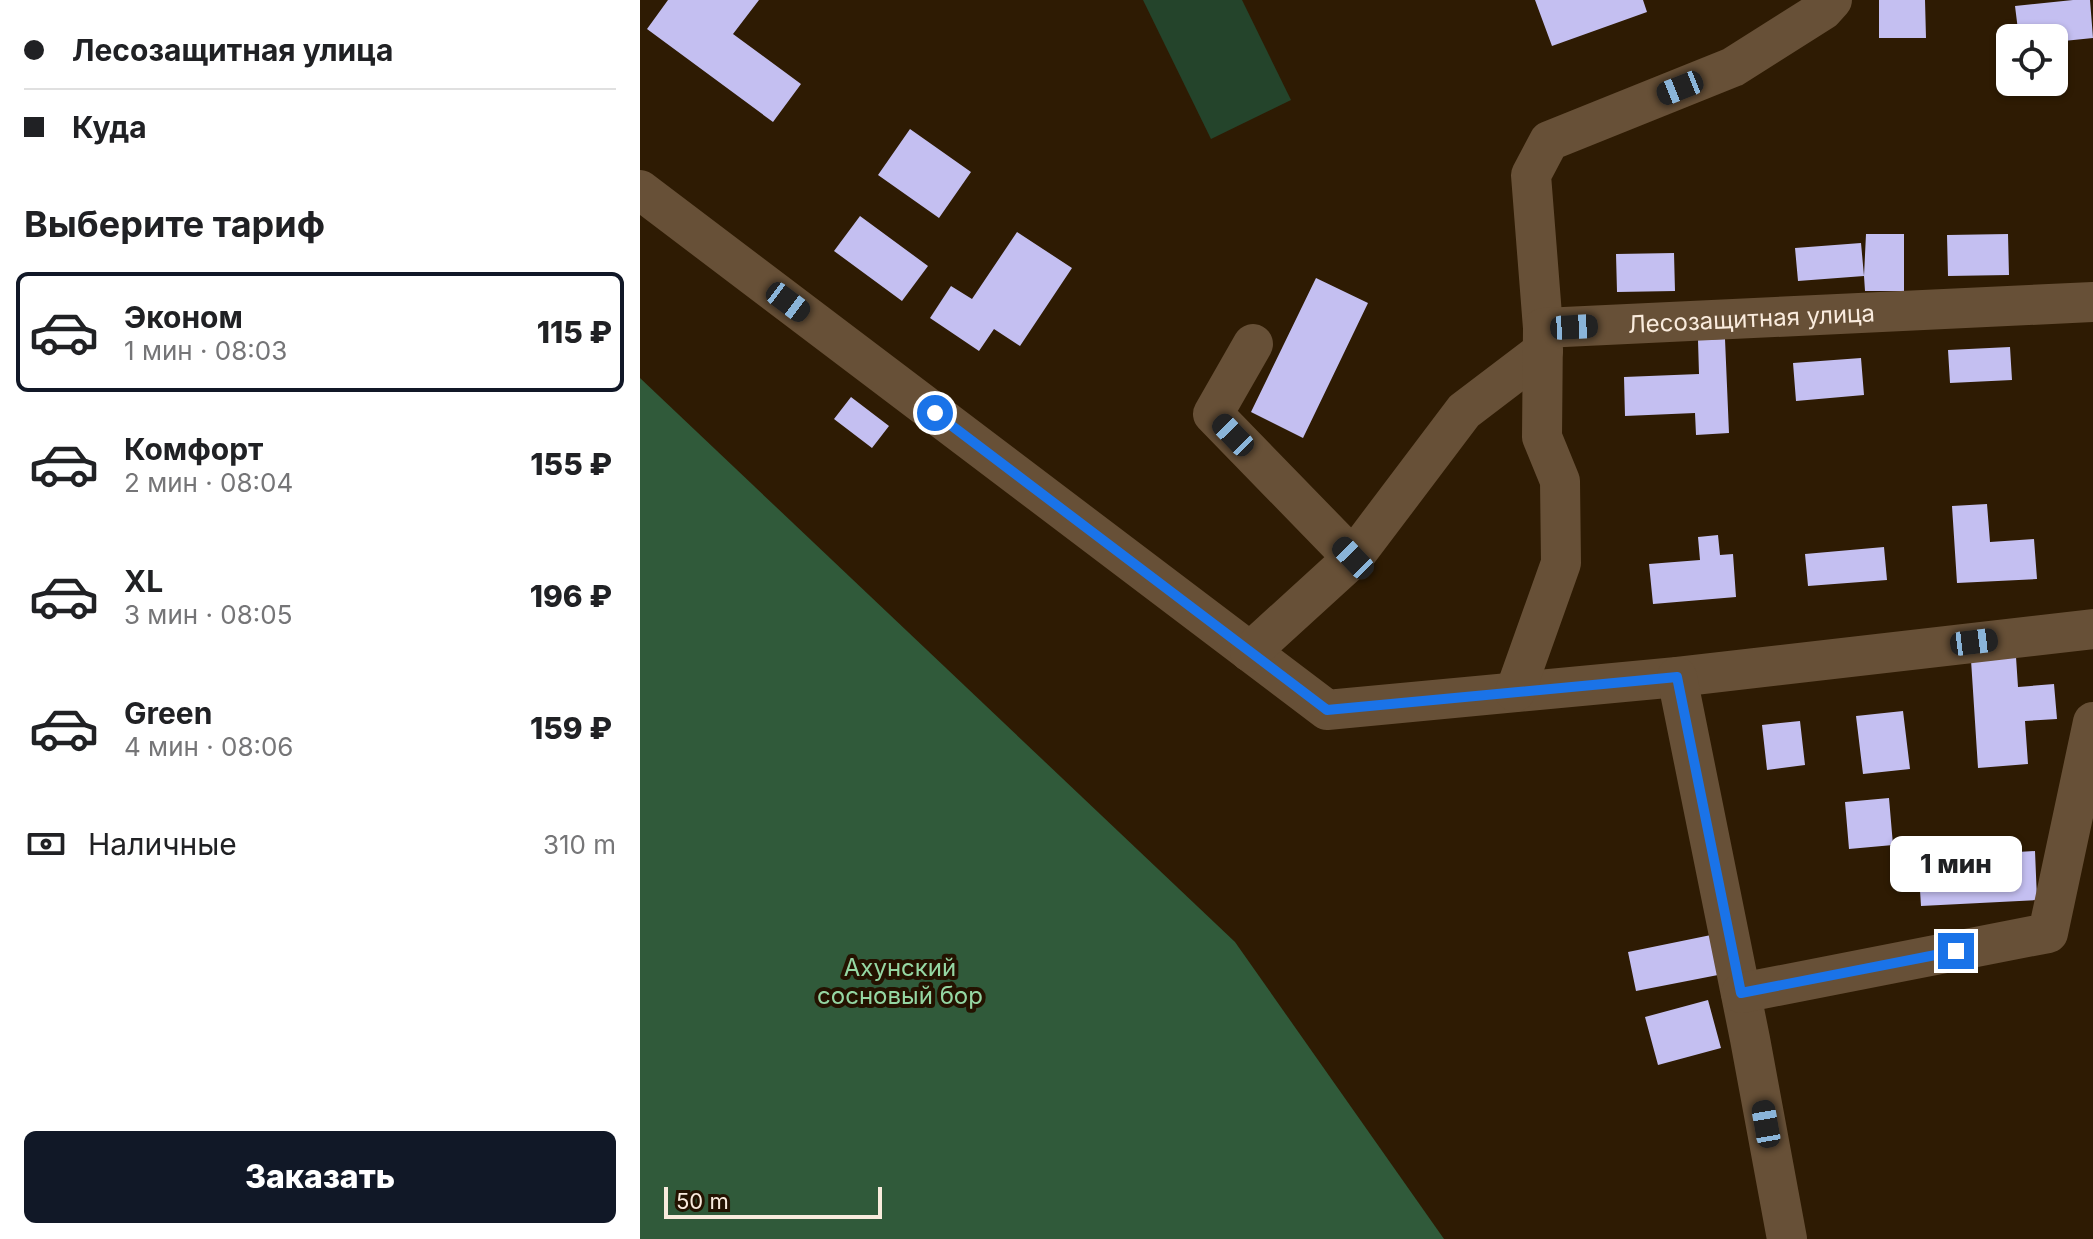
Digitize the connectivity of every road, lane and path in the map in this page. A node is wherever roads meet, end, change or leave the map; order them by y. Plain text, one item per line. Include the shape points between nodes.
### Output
1 (1832, 0) edge
2 (640, 190) edge
3 (2093, 302) edge
4 (1543, 339) junction
5 (1253, 344) dead end
6 (1353, 558) junction
7 (2093, 629) edge
8 (1250, 652) junction
9 (1677, 677) junction
10 (1515, 692) junction
11 (2093, 722) edge
12 (1741, 993) junction
13 (1787, 1239) edge

1 - 4 street via 1733,67 1549,141 1531,175
2 - 8 street
3 - 4 street, Лесозащитная улица
4 - 6 street via 1464,411
4 - 10 street via 1542,437 1560,481 1561,563
5 - 6 street via 1213,414
6 - 8 street
7 - 9 street
8 - 10 street via 1327,710
9 - 10 street
9 - 12 street
11 - 12 street via 2048,933
12 - 13 street

